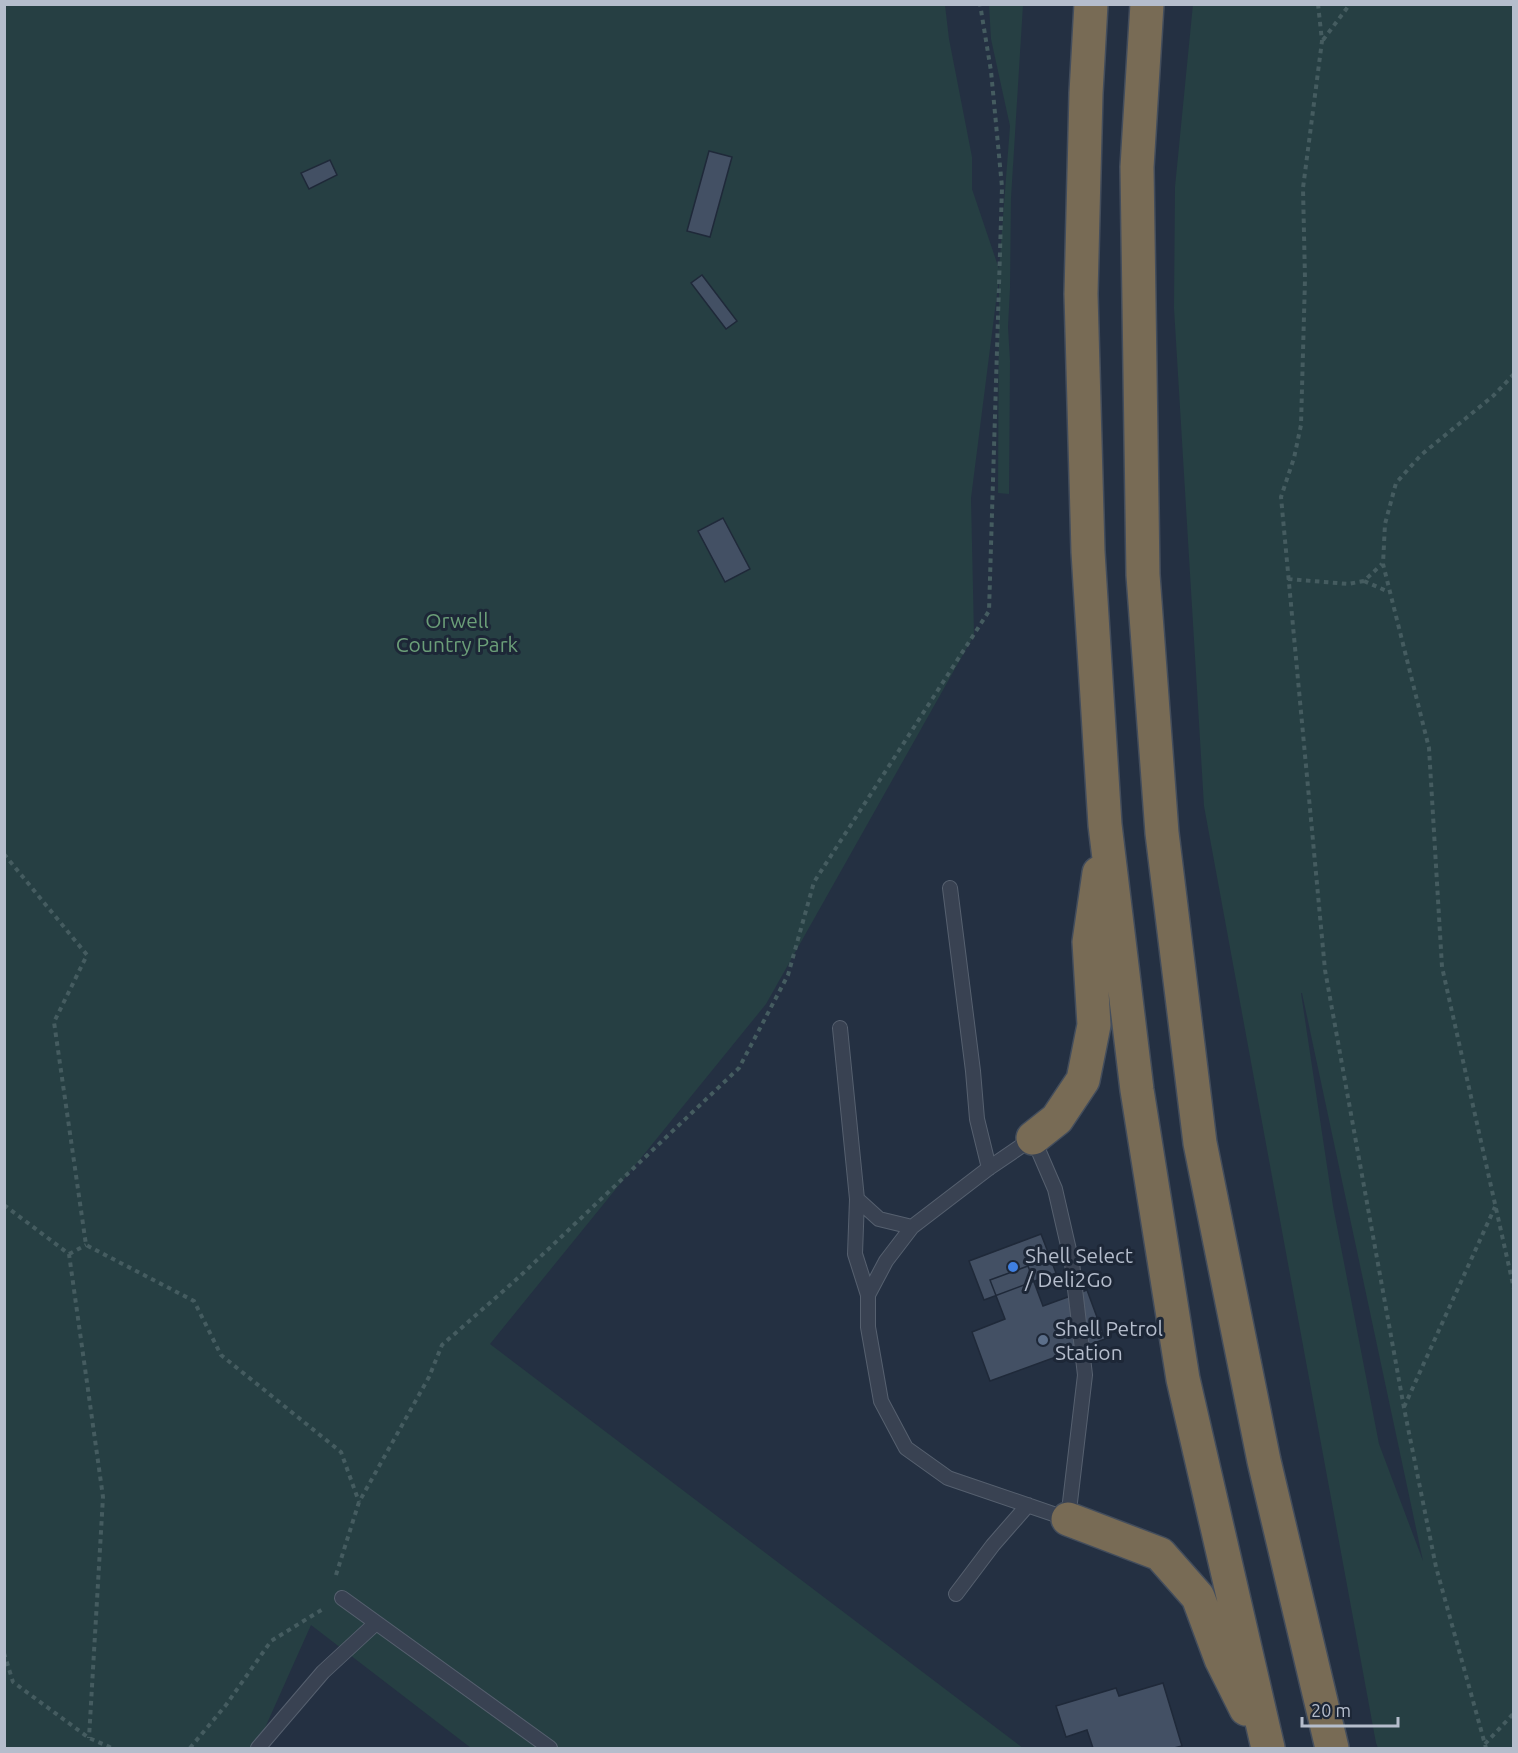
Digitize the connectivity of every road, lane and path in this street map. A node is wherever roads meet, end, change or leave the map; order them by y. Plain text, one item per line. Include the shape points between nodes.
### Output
1 (980, 4) edge
2 (1091, 4) edge
3 (1147, 4) edge
4 (1318, 4) edge
5 (1350, 4) edge
6 (1322, 41) junction
7 (1514, 374) edge
8 (1383, 564) junction
9 (1288, 579) junction
10 (1364, 581) junction
11 (1390, 592) junction
12 (1105, 825) junction
13 (4, 854) edge
14 (950, 888) dead end
15 (840, 1028) dead end
16 (1034, 1138) junction
17 (989, 1168) junction
18 (857, 1198) junction
19 (4, 1205) edge
20 (1496, 1206) junction
21 (912, 1227) junction
22 (86, 1245) junction
23 (69, 1254) junction
24 (1514, 1288) edge
25 (868, 1295) junction
26 (1404, 1408) junction
27 (359, 1502) junction
28 (1028, 1505) junction
29 (1068, 1519) junction
30 (956, 1594) dead end
31 (342, 1598) junction
32 (376, 1623) junction
33 (4, 1653) edge
34 (1514, 1713) edge
35 (89, 1738) junction
36 (1485, 1746) edge
37 (112, 1749) edge
38 (190, 1749) edge
39 (258, 1749) edge
40 (550, 1749) edge
41 (1267, 1749) edge
42 (1332, 1749) edge

1 - 27 path via 1002,187 989,611 814,882 788,975 739,1068 527,1270 442,1345 429,1377
2 - 12 highway via 1081,294 1088,552
3 - 42 highway via 1137,166 1143,575 1162,833 1200,1143 1264,1461
4 - 6 path
5 - 6 path
6 - 9 path via 1303,188 1301,425 1281,497
7 - 8 path via 1421,455 1396,483 1385,524
8 - 10 path
8 - 11 path
9 - 10 path via 1348,584
9 - 26 path via 1325,970
10 - 11 path
11 - 20 path via 1429,748 1442,967
12 - 16 highway via 1089,942 1094,1025 1083,1080 1058,1119
12 - 41 highway via 1137,1090 1183,1379
13 - 22 path via 87,955 54,1022
14 - 17 lane via 977,1119
15 - 18 lane
16 - 17 lane
16 - 29 lane via 1055,1189 1072,1263 1086,1375
17 - 21 lane
18 - 21 lane via 879,1219
18 - 25 lane via 855,1254
19 - 23 path
20 - 24 path
20 - 26 path
21 - 25 lane
22 - 23 path
22 - 27 path via 194,1301 221,1355 341,1452
23 - 35 path via 104,1497
25 - 28 lane via 867,1327 881,1401 906,1448 948,1478
26 - 36 path via 1436,1567
27 - 31 path via 335,1576
28 - 29 lane
28 - 30 lane
29 - 41 highway via 1160,1554 1198,1597 1221,1659
31 - 32 lane
31 - 38 path via 271,1641
32 - 39 lane via 323,1672
32 - 40 lane
33 - 35 path via 13,1682
34 - 36 path
35 - 37 path

